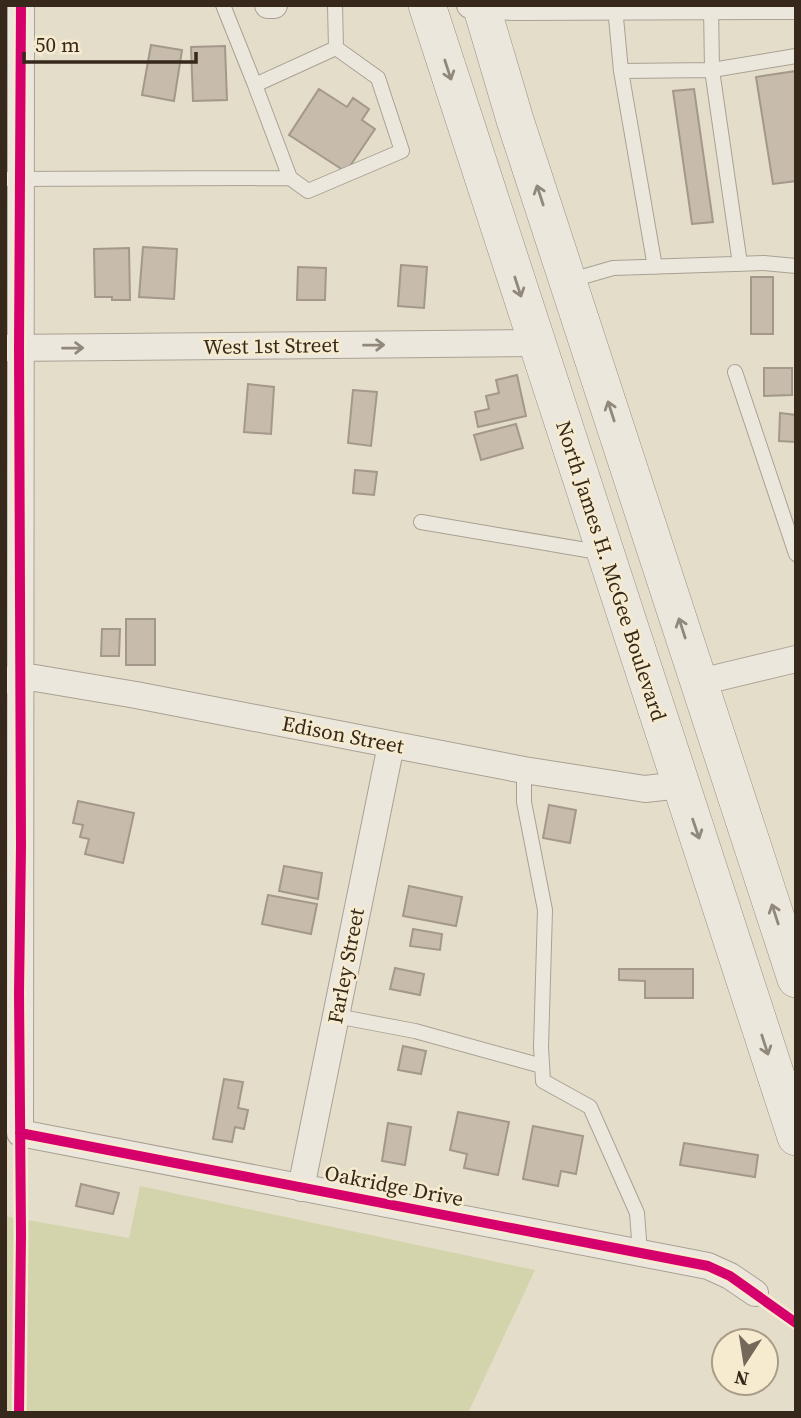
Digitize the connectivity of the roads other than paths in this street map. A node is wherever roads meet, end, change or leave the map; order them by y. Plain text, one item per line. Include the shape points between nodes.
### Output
1 (22, 5) edge
2 (223, 5) edge
3 (268, 5) edge
4 (274, 5) edge
5 (335, 5) edge
6 (427, 5) edge
7 (470, 5) edge
8 (481, 6) edge
9 (586, 6) edge
10 (615, 6) edge
11 (723, 6) edge
12 (796, 6) edge
13 (336, 48) junction
14 (796, 56) edge
15 (712, 70) junction
16 (621, 71) junction
17 (255, 85) junction
18 (290, 178) junction
19 (13, 179) edge
20 (740, 264) junction
21 (796, 265) edge
22 (654, 267) junction
23 (568, 281) junction
24 (537, 343) junction
25 (12, 348) edge
26 (735, 372) dead end
27 (421, 522) dead end
28 (605, 553) junction
29 (796, 554) edge
30 (796, 659) edge
31 (13, 679) edge
32 (699, 682) junction
33 (391, 745) junction
34 (524, 770) junction
35 (681, 785) junction
36 (796, 979) edge
37 (336, 1016) junction
38 (542, 1066) junction
39 (796, 1137) edge
40 (301, 1188) junction
41 (640, 1253) junction
42 (755, 1293) dead end

1 - 19 street
2 - 17 lane
3 - 4 street
5 - 13 lane
6 -> 24 main road, North James H. McGee Boulevard
7 - 8 street
8 - 9 street
23 -> 8 main road
9 - 10 street
10 - 11 street
10 - 16 lane
11 - 12 street
11 - 15 lane
13 - 17 lane
13 - 18 lane via 378,78 402,151 308,191
14 - 15 lane
15 - 16 lane
15 - 20 lane
16 - 22 lane
17 - 18 lane
18 - 19 lane
19 - 25 street
20 - 21 lane
20 - 22 lane
22 - 23 lane via 613,268
32 -> 23 main road
25 -> 24 street, West 1st Street
24 - 28 main road, North James H. McGee Boulevard
25 - 31 street
26 - 29 lane
27 - 28 lane
28 - 35 main road, North James H. McGee Boulevard
30 - 32 street
31 - 33 street, Edison Street via 35,678 136,695
31 - 40 street, Oakridge Drive via 20,1133
36 -> 32 main road
33 - 34 street, Edison Street
33 - 37 street, Farley Street
34 - 35 street, Edison Street via 645,789
34 - 38 lane via 524,802 545,910
35 -> 39 main road, North James H. McGee Boulevard
37 - 38 lane via 415,1031
37 - 40 street, Farley Street
38 - 41 lane via 543,1080 590,1107 637,1213
40 - 41 street, Oakridge Drive
41 - 42 street, Oakridge Drive via 708,1266

